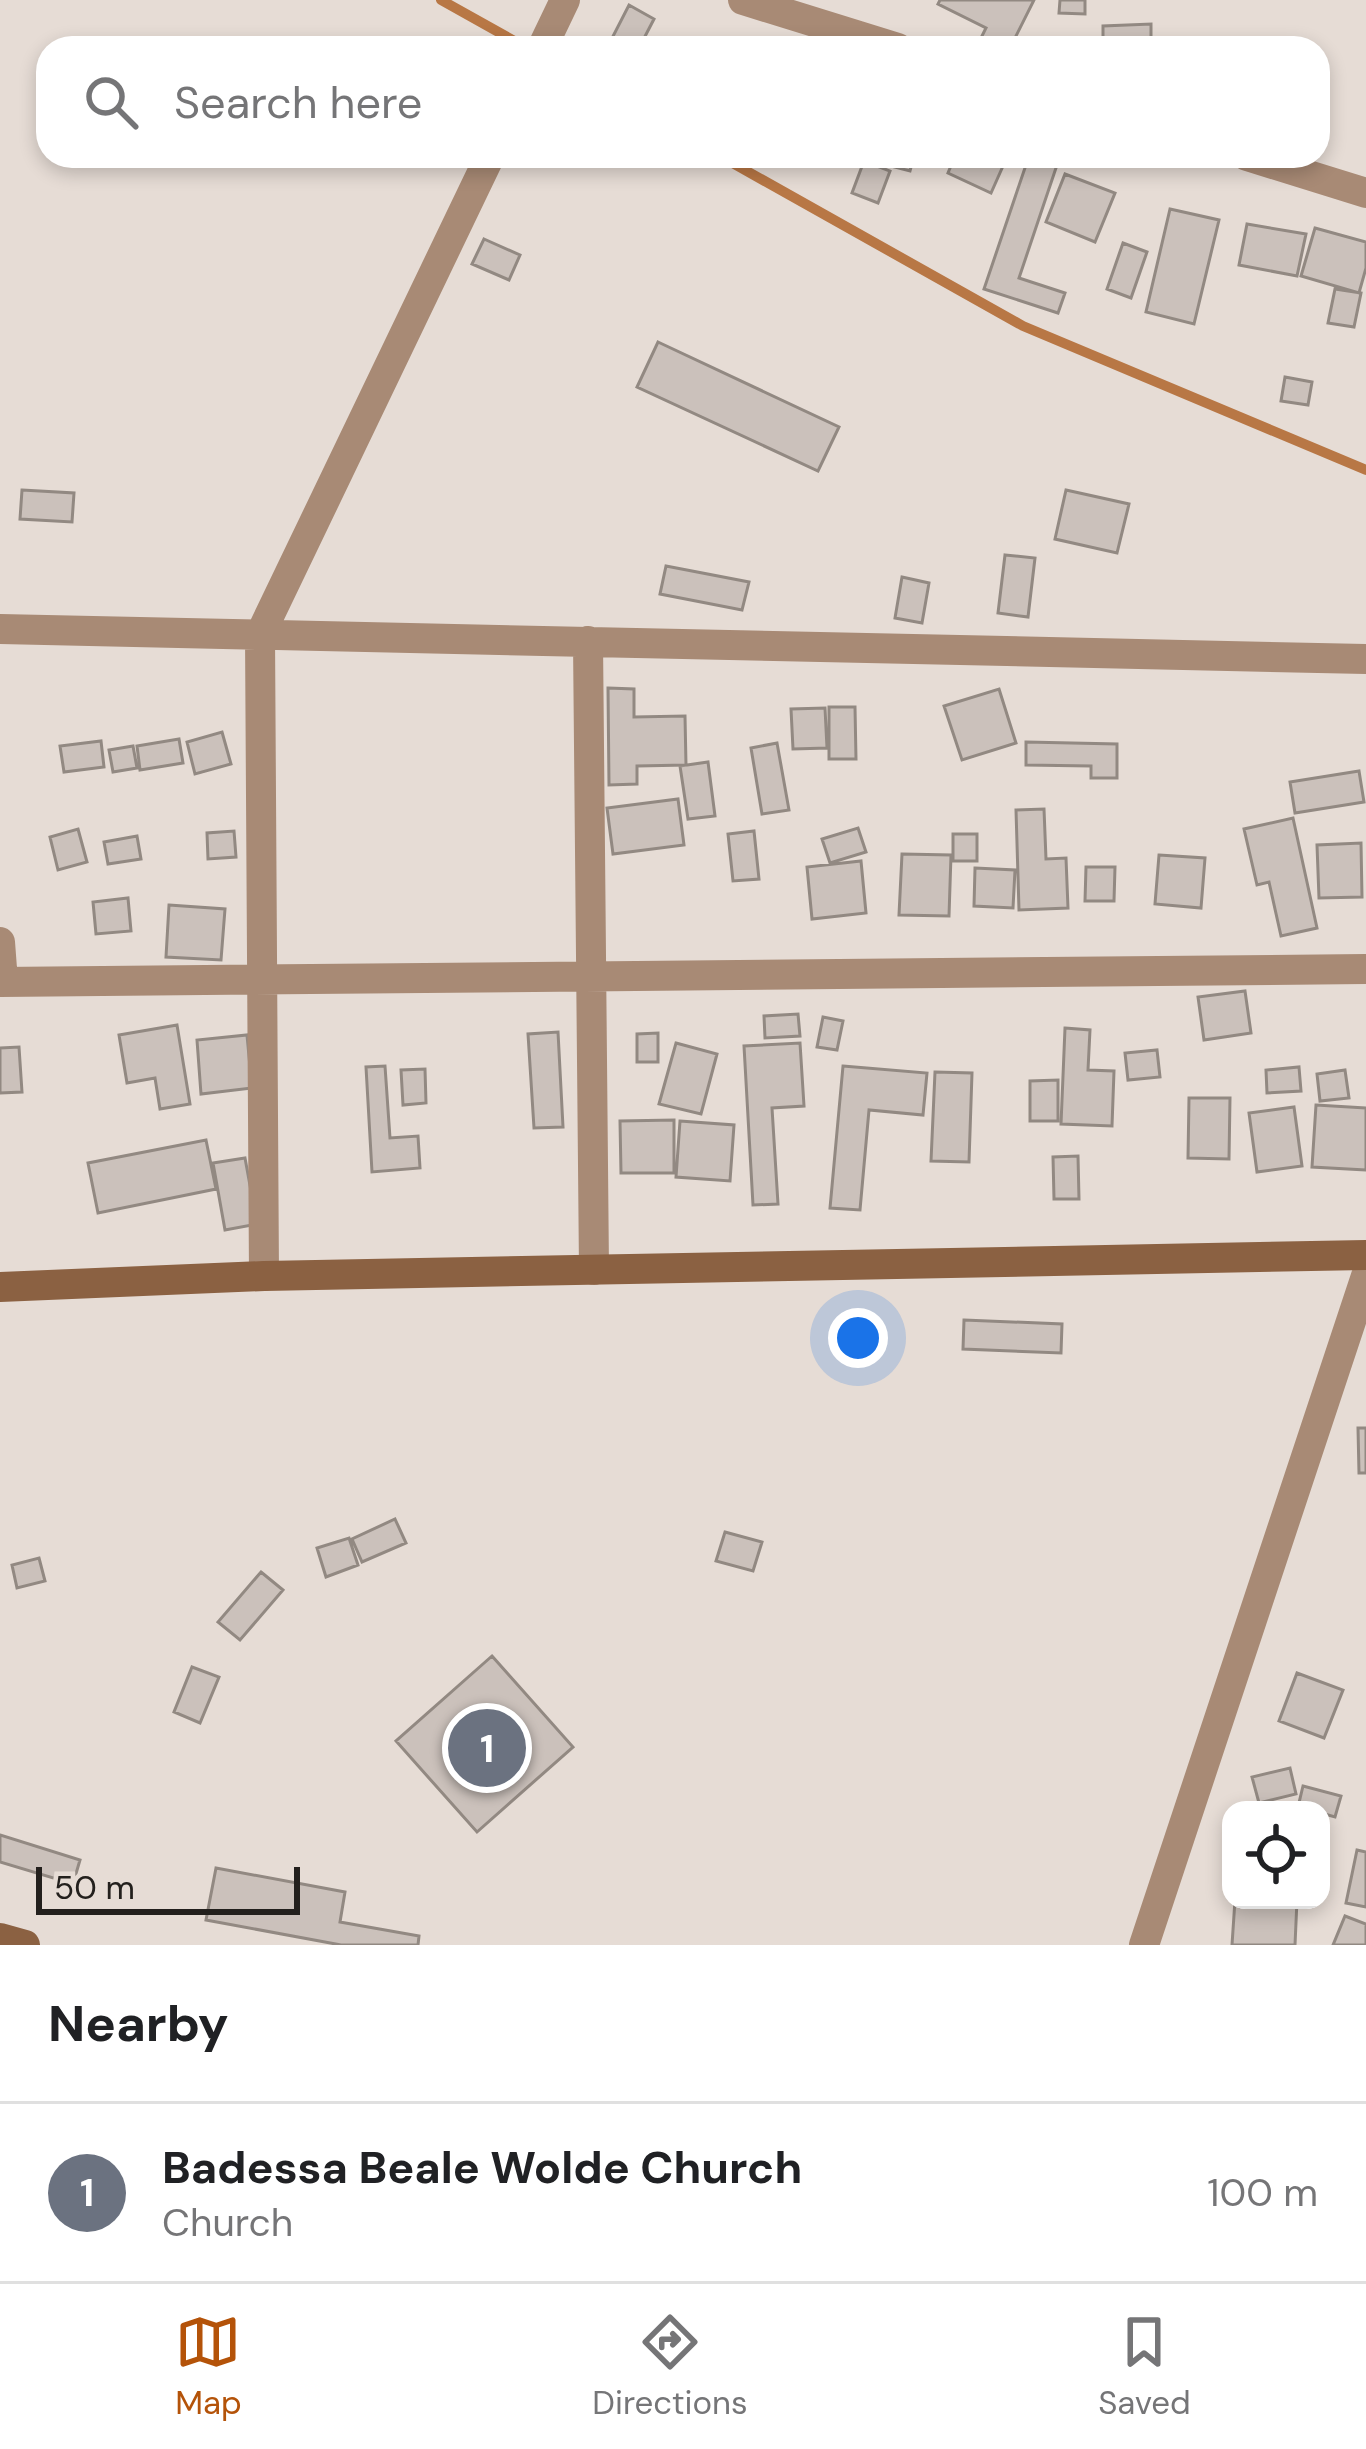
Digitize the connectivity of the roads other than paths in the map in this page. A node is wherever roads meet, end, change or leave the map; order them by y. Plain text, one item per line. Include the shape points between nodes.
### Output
1 (743, 0) edge
2 (859, 36) edge
3 (484, 168) edge
4 (1285, 168) edge
5 (1366, 193) edge
6 (0, 629) edge
7 (260, 635) junction
8 (588, 641) junction
9 (1366, 659) edge
10 (0, 942) edge
11 (1366, 969) edge
12 (591, 976) junction
13 (261, 980) junction
14 (2, 982) edge
15 (1366, 1255) edge
16 (595, 1270) junction
17 (264, 1276) junction
18 (1366, 1276) edge
19 (0, 1288) edge
20 (0, 1938) edge
21 (25, 1945) edge
22 (1144, 1945) edge

1 - 2 street
3 - 7 street
4 - 5 street
6 - 7 street
7 - 8 street
7 - 13 street
8 - 9 street
8 - 12 street
10 - 14 street
11 - 12 street
12 - 13 street
12 - 16 street
13 - 14 street
13 - 17 street
15 - 16 street
16 - 17 street
17 - 19 street
18 - 22 street
20 - 21 street

